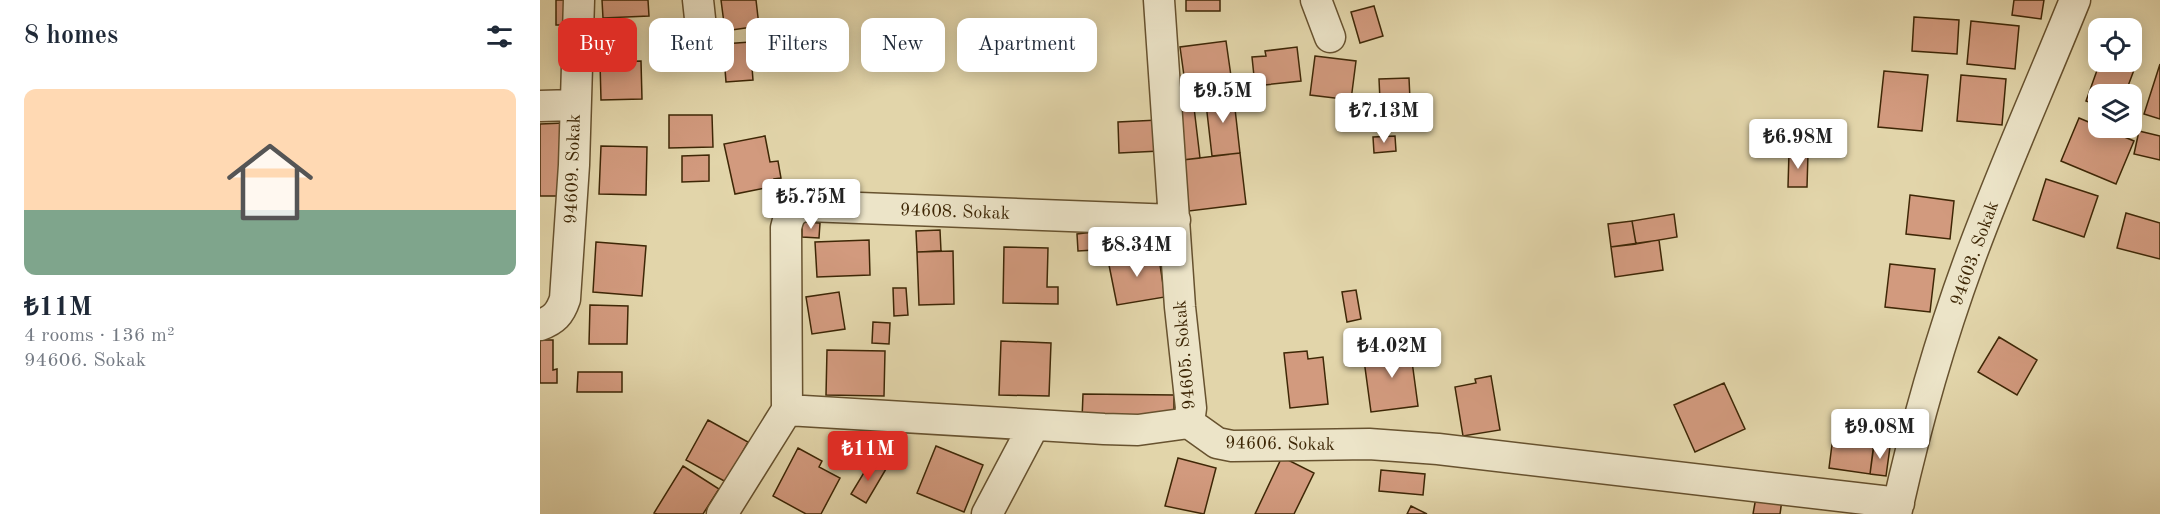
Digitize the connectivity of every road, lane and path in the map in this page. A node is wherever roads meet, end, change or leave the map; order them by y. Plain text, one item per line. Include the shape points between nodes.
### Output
1 (579, 0) edge
2 (698, 0) edge
3 (1159, 0) edge
4 (1316, 0) edge
5 (2075, 0) edge
6 (700, 18) edge
7 (1330, 37) dead end
8 (574, 105) junction
9 (540, 106) edge
10 (1175, 220) junction
11 (540, 325) edge
12 (787, 410) junction
13 (1190, 423) junction
14 (1034, 425) junction
15 (1898, 508) edge
16 (722, 514) edge
17 (987, 514) edge

1 - 8 street, 94609. Sokak
2 - 6 street
3 - 10 street, 94605. Sokak
4 - 7 street
5 - 15 street, 94603. Sokak via 1969,261 1915,434
8 - 9 street
8 - 11 street, 94609. Sokak via 565,299 552,321
10 - 12 street, 94608. Sokak via 798,207 786,228
10 - 13 street, 94605. Sokak
12 - 14 street
12 - 16 street
13 - 14 street via 1138,430
13 - 15 street, 94606. Sokak via 1217,443 1232,446 1369,444 1438,448
14 - 17 street

